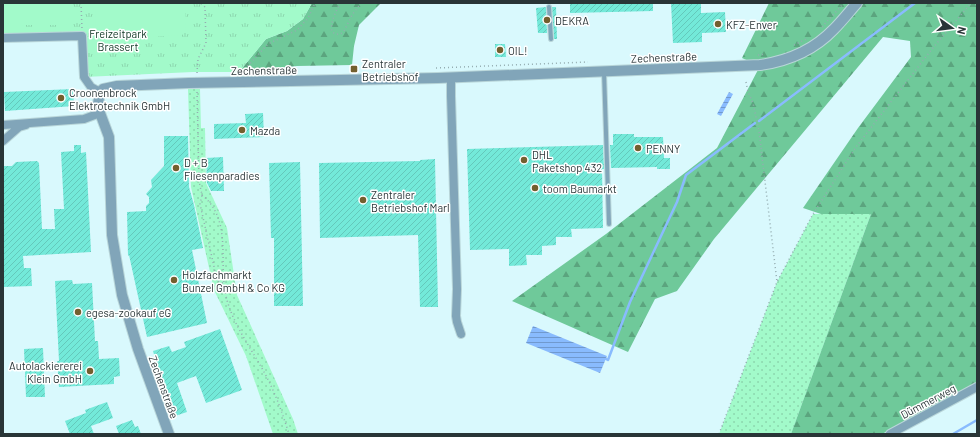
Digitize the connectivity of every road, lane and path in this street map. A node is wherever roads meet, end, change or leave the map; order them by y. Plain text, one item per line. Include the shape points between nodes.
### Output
1 (81, 3) edge
2 (201, 3) edge
3 (315, 3) edge
4 (340, 3) edge
5 (361, 3) edge
6 (844, 3) edge
7 (857, 3) edge
8 (971, 3) edge
9 (549, 7) dead end
10 (821, 28) dead end
11 (82, 36) junction
12 (810, 37) dead end
13 (3, 38) edge
14 (551, 39) dead end
15 (790, 47) dead end
16 (770, 53) dead end
17 (756, 56) dead end
18 (594, 62) dead end
19 (434, 68) dead end
20 (604, 71) junction
21 (238, 76) dead end
22 (451, 77) junction
23 (197, 79) junction
24 (746, 82) dead end
25 (100, 92) junction
26 (100, 113) junction
27 (32, 123) junction
28 (3, 125) edge
29 (3, 141) edge
30 (202, 196) junction
31 (609, 224) dead end
32 (777, 282) junction
33 (224, 284) junction
34 (461, 334) dead end
35 (977, 387) edge
36 (169, 434) edge
37 (289, 434) edge
38 (719, 434) edge
39 (890, 434) edge

1 - 11 path
2 - 23 path via 205,7 206,43 198,59
3 - 21 path via 308,18 297,30 268,44
4 - 5 path via 332,20 331,30 338,34 344,31
6 - 10 path
7 - 20 street, Zechenstraße via 821,41 804,52 780,62 747,66
8 - 32 path via 856,147 813,214
9 - 14 lane
11 - 13 street
11 - 25 street via 84,77 91,88
12 - 15 path
16 - 17 path
18 - 19 path
20 - 22 street, Zechenstraße
20 - 31 lane
22 - 23 street, Zechenstraße
22 - 34 street via 456,316
23 - 25 street, Zechenstraße via 116,86
23 - 30 path via 199,181
24 - 32 path via 759,131
25 - 26 street, Zechenstraße
26 - 27 street via 84,119
26 - 36 street, Zechenstraße via 109,137 112,234 122,295 138,349
27 - 28 street
27 - 29 street via 19,127
30 - 33 path via 200,204 217,280
30 - 33 path via 209,201 221,226
32 - 38 path
33 - 37 path via 236,323 277,398
35 - 39 street, Dümmerweg

